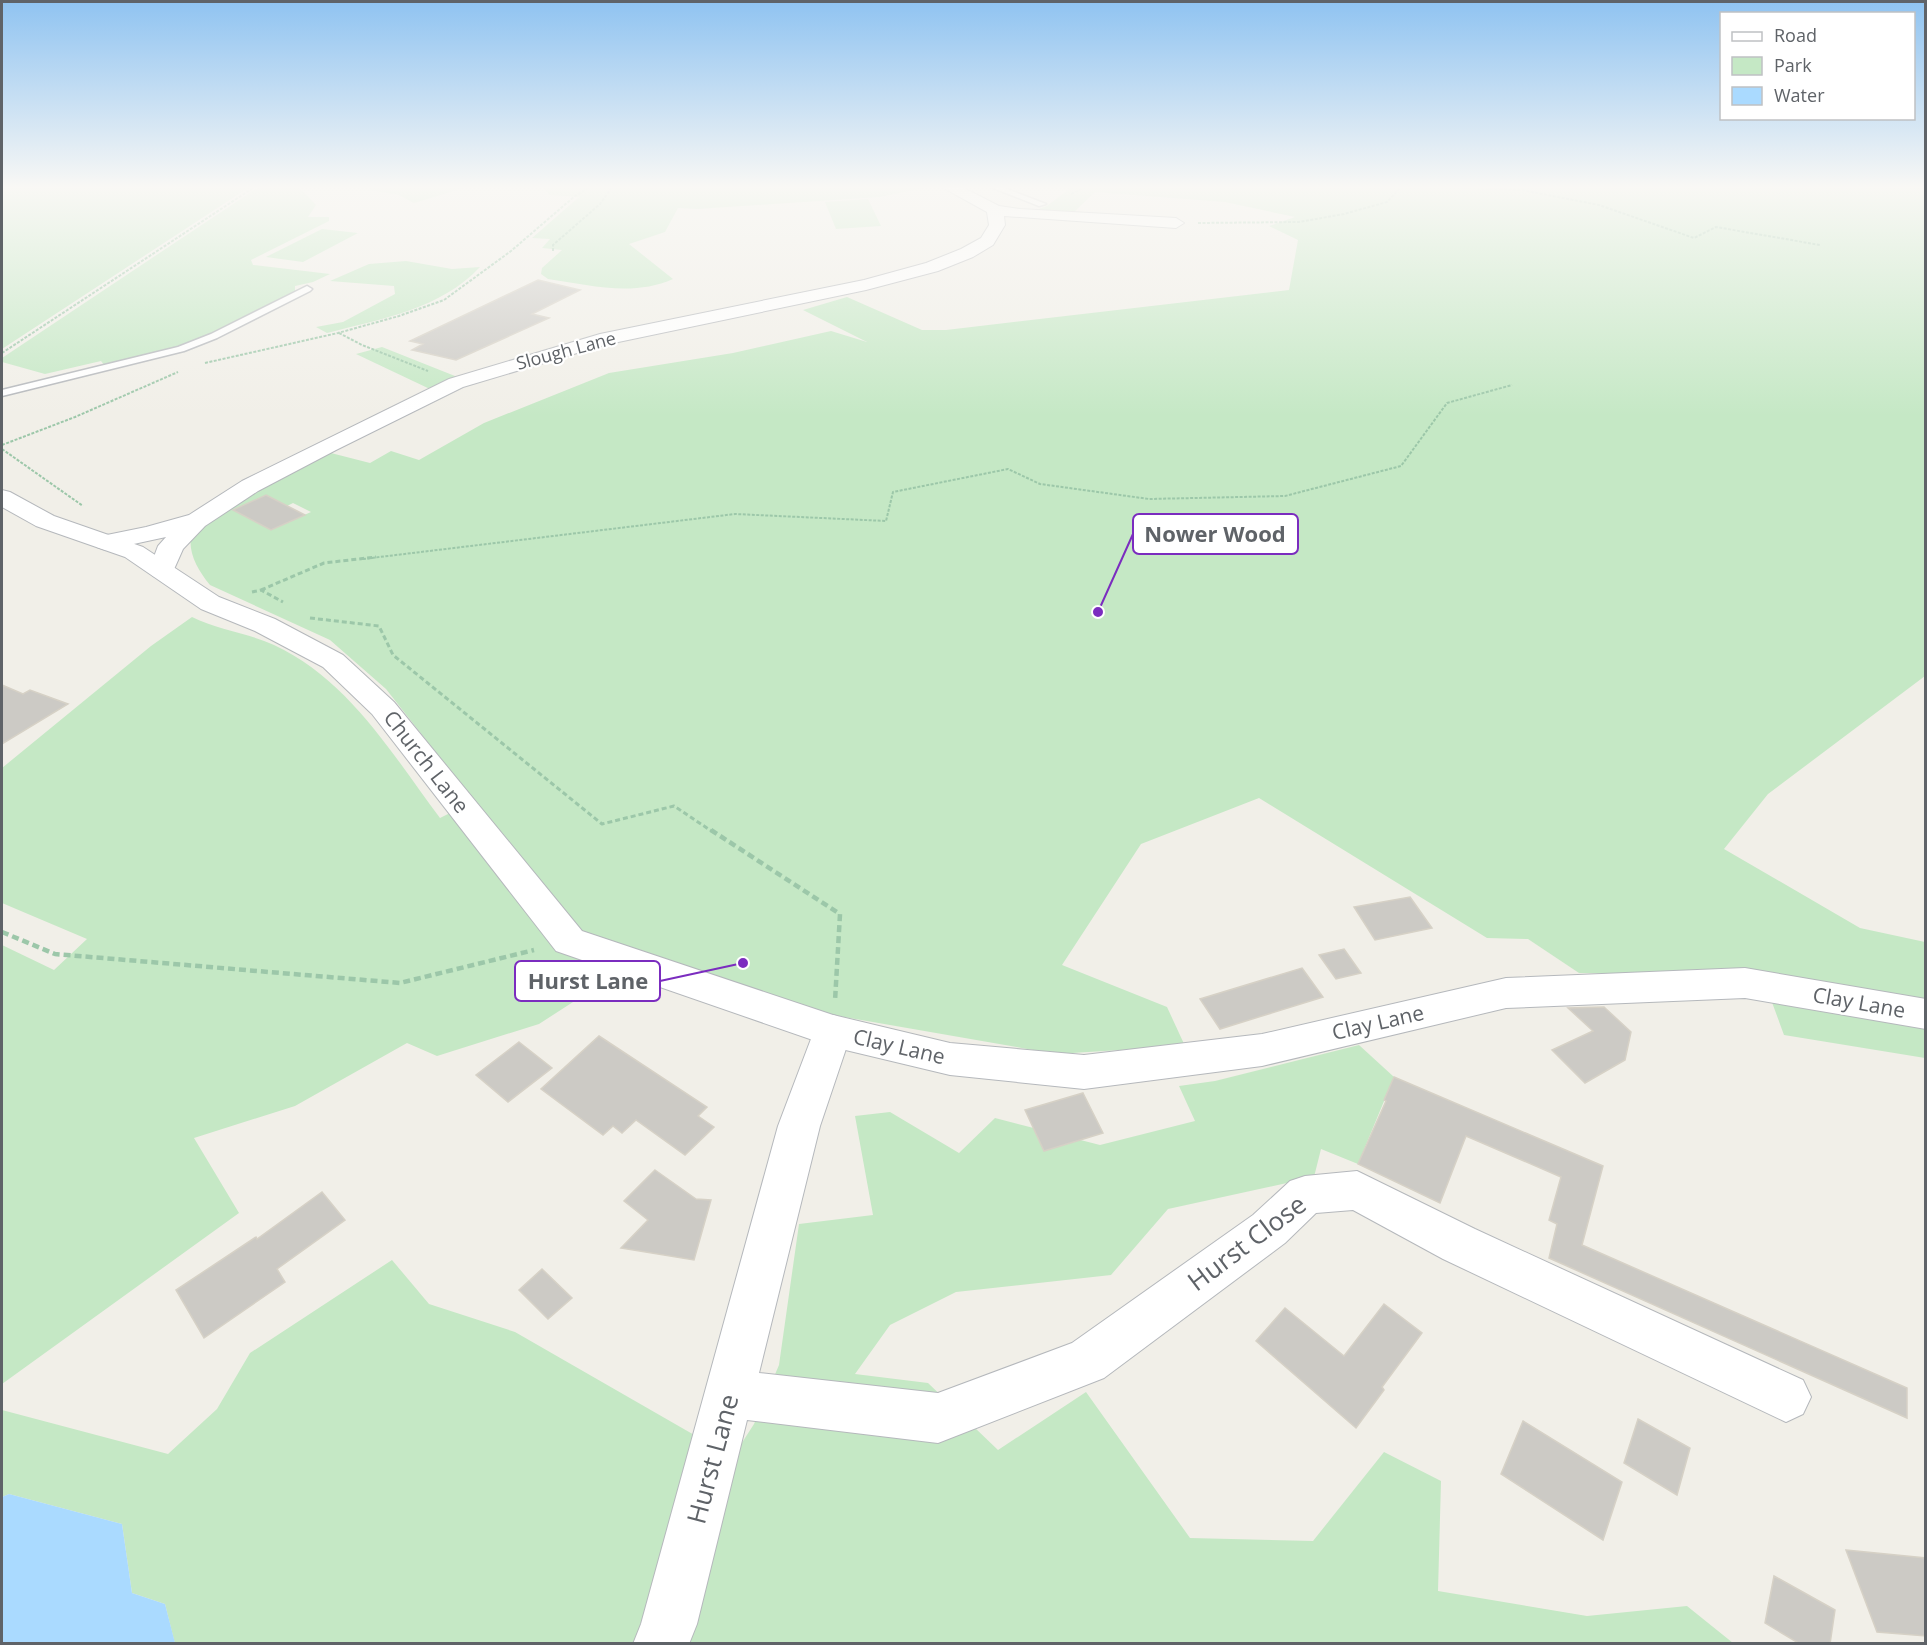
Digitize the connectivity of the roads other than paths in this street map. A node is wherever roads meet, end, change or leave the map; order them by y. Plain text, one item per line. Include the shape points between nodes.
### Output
1 (943, 263) edge
2 (307, 289) dead end
3 (2, 393) edge
4 (2, 497) edge
5 (196, 521) junction
6 (106, 542) junction
7 (162, 570) junction
8 (1926, 1014) edge
9 (833, 1031) junction
10 (730, 1394) junction
11 (1786, 1397) dead end
12 (661, 1644) edge

1 - 5 street, Slough Lane via 866,285 600,340 456,383 270,476
2 - 3 lane via 181,349
4 - 6 street, Church Lane via 45,521
5 - 6 street
5 - 7 street, Slough Lane via 171,546
6 - 7 street, Church Lane via 134,552
7 - 9 street, Church Lane via 210,603 265,625 333,661 383,708 569,941
8 - 9 street, Clay Lane via 1745,983 1506,993 1262,1050 1084,1072 950,1059
9 - 10 street, Hurst Lane via 799,1126
10 - 11 street, Hurst Close via 938,1418 1087,1361 1269,1229 1305,1195 1357,1190 1459,1244
10 - 12 street, Hurst Lane

